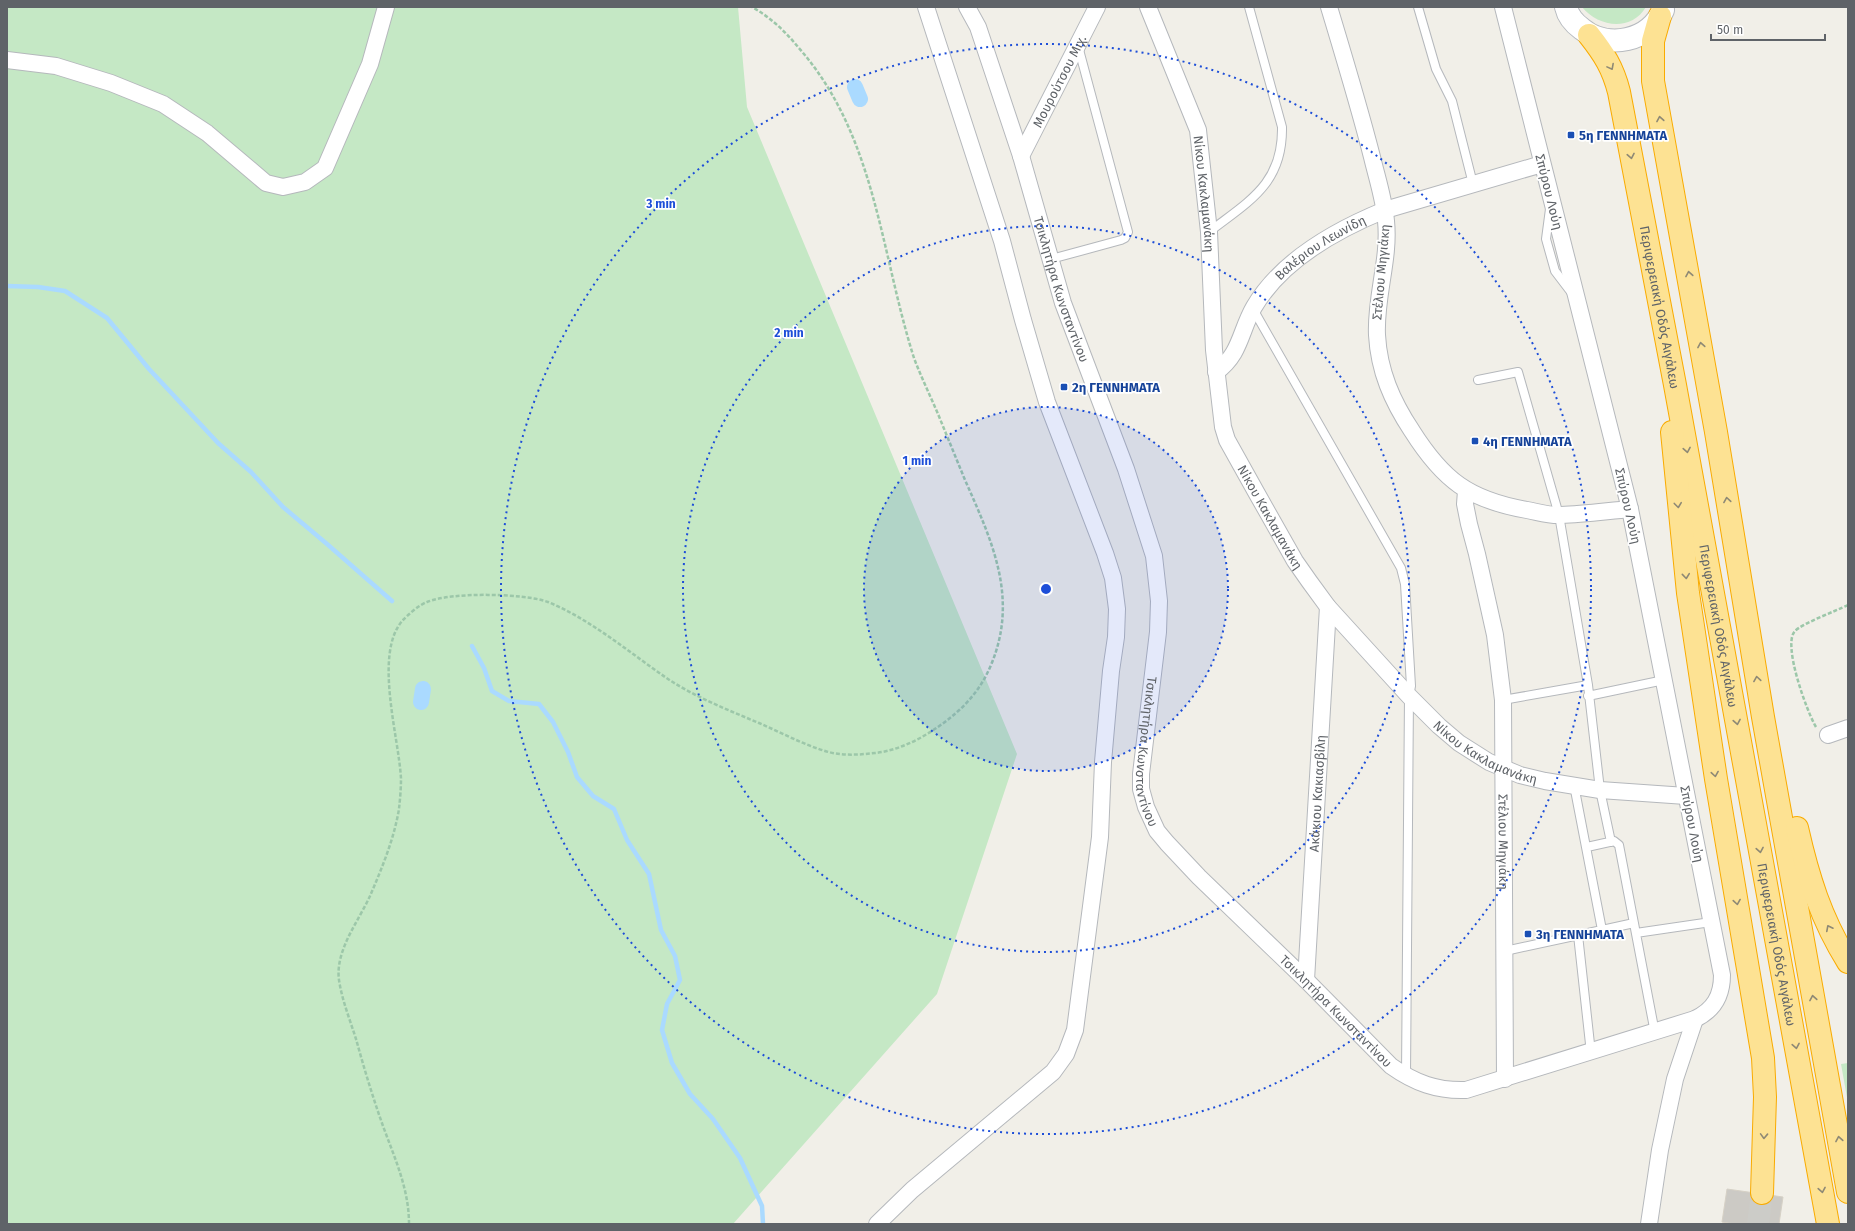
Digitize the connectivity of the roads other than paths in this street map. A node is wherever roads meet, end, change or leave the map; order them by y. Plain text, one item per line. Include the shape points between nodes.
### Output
1 (386, 7) edge
2 (926, 7) edge
3 (967, 7) edge
4 (1097, 7) edge
5 (1148, 7) edge
6 (1248, 7) edge
7 (1329, 7) edge
8 (1418, 7) edge
9 (1504, 7) edge
10 (1566, 7) edge
11 (1662, 12) edge
12 (1589, 35) junction
13 (1077, 45) junction
14 (7, 60) edge
15 (1021, 156) junction
16 (1542, 164) junction
17 (1473, 184) junction
18 (1385, 210) junction
19 (1209, 232) junction
20 (1051, 259) junction
21 (1253, 309) junction
22 (1216, 372) junction
23 (1478, 380) dead end
24 (1675, 385) junction
25 (1466, 490) junction
26 (1630, 509) junction
27 (1559, 515) junction
28 (1328, 607) junction
29 (1664, 680) junction
30 (1588, 685) junction
31 (1409, 696) junction
32 (1588, 696) junction
33 (1504, 700) junction
34 (1763, 717) junction
35 (1848, 728) edge
36 (1828, 734) road end
37 (1504, 769) junction
38 (1574, 785) junction
39 (1600, 790) junction
40 (1686, 796) junction
41 (1611, 842) junction
42 (1587, 847) junction
43 (1711, 922) junction
44 (1634, 924) junction
45 (1602, 930) junction
46 (1636, 934) junction
47 (1578, 935) junction
48 (1506, 951) junction
49 (1848, 962) edge
50 (1306, 980) junction
51 (1711, 1008) joint
52 (1695, 1019) junction
53 (1655, 1033) junction
54 (1591, 1053) junction
55 (1406, 1077) junction
56 (1505, 1078) junction
57 (1848, 1192) edge
58 (1762, 1193) tunnel mouth
59 (877, 1224) edge
60 (1649, 1224) edge
61 (1828, 1224) edge

1 - 14 street via 370,64 325,168 305,182 283,187 266,183 207,133 163,104 111,83 56,66
2 - 59 street via 1002,242 1047,402 1105,553 1117,609 1116,637 1103,762 1100,837 1076,1030 1066,1054 1053,1072 912,1190
3 - 15 street, Τσικλητήρα Κωνσταντίνου via 978,26
4 - 13 street, Μουρούτσου Μιχ.
5 - 19 street, Νίκου Κακλαμανάκη via 1198,130
6 - 19 lane via 1282,127 1280,152 1274,171 1265,186
7 - 18 street, Στέλιου Μηγιάκη via 1356,95
8 - 17 lane via 1436,69 1452,101
9 - 16 street, Σπύρου Λούη
10 - 12 main road via 1576,24
11 - 12 main road via 1650,28 1636,37 1620,41 1604,40
34 -> 11 highway, Περιφερειακή Οδός Αιγάλεω via 1716,432 1653,81 1653,41
12 -> 24 highway, Περιφερειακή Οδός Αιγάλεω via 1604,54 1614,73 1619,92
13 - 15 street, Μουρούτσου Μιχ.
13 - 20 lane via 1128,232 1121,240
15 - 20 street, Τσικλητήρα Κωνσταντίνου
16 - 17 street, Βαλέριου Λεωνίδη
16 - 26 street, Σπύρου Λούη
17 - 18 street, Βαλέριου Λεωνίδη
18 - 21 street, Βαλέριου Λεωνίδη via 1322,243 1298,260 1274,281
18 - 25 street, Στέλιου Μηγιάκη via 1387,232 1377,333 1385,381 1406,422 1432,460
19 - 22 street, Νίκου Κακλαμανάκη
20 - 50 street, Τσικλητήρα Κωνσταντίνου via 1063,304 1126,469 1154,556 1159,601 1158,632 1141,774 1141,789 1146,807 1157,830 1182,860
21 - 22 street, Βαλέριου Λεωνίδη via 1240,344
21 - 31 lane via 1401,568 1406,592 1411,686
22 - 28 street, Νίκου Κακλαμανάκη via 1227,440 1295,561
23 - 27 lane via 1518,372
24 -> 58 highway via 1671,438 1688,594 1763,1058 1765,1097
24 -> 61 highway, Περιφερειακή Οδός Αιγάλεω
25 - 27 street, Στέλιου Μηγιάκη via 1478,497 1517,508
25 - 33 street, Στέλιου Μηγιάκη via 1465,504 1469,524 1496,634
26 - 27 street, Στέλιου Μηγιάκη
26 - 29 street, Σπύρου Λούη
27 - 30 lane
28 - 31 street, Νίκου Κακλαμανάκη
28 - 50 street, Ακάκιου Κακιασβίλη
29 - 32 lane
29 - 40 street, Σπύρου Λούη
30 - 32 lane
30 - 33 lane
31 - 37 street, Νίκου Κακλαμανάκη via 1459,743
31 - 55 lane
32 - 39 lane
33 - 37 street, Στέλιου Μηγιάκη
49 -> 34 highway via 1822,916 1802,852 1783,766
57 -> 34 highway, Περιφερειακή Οδός Αιγάλεω
35 - 36 street
37 - 38 street, Νίκου Κακλαμανάκη via 1545,781
37 - 48 street, Στέλιου Μηγιάκη
38 - 39 street, Νίκου Κακλαμανάκη
38 - 42 lane
39 - 40 street, Νίκου Κακλαμανάκη
39 - 41 lane
40 - 43 street, Σπύρου Λούη
41 - 42 lane
41 - 44 lane via 1616,841 1619,845
42 - 45 lane
43 - 46 lane
43 - 51 street, Σπύρου Λούη via 1722,975 1722,987
44 - 45 lane
44 - 46 lane
45 - 47 lane
46 - 53 lane
47 - 48 lane
47 - 54 lane
48 - 56 street, Στέλιου Μηγιάκη
50 - 55 street, Τσικλητήρα Κωνσταντίνου via 1381,1056
51 - 52 street, Τσικλητήρα Κωνσταντίνου
52 - 53 street, Τσικλητήρα Κωνσταντίνου
52 - 60 street via 1675,1079 1660,1150
53 - 54 street, Τσικλητήρα Κωνσταντίνου
54 - 56 street, Τσικλητήρα Κωνσταντίνου
55 - 56 street, Τσικλητήρα Κωνσταντίνου via 1434,1088 1451,1090 1466,1090

